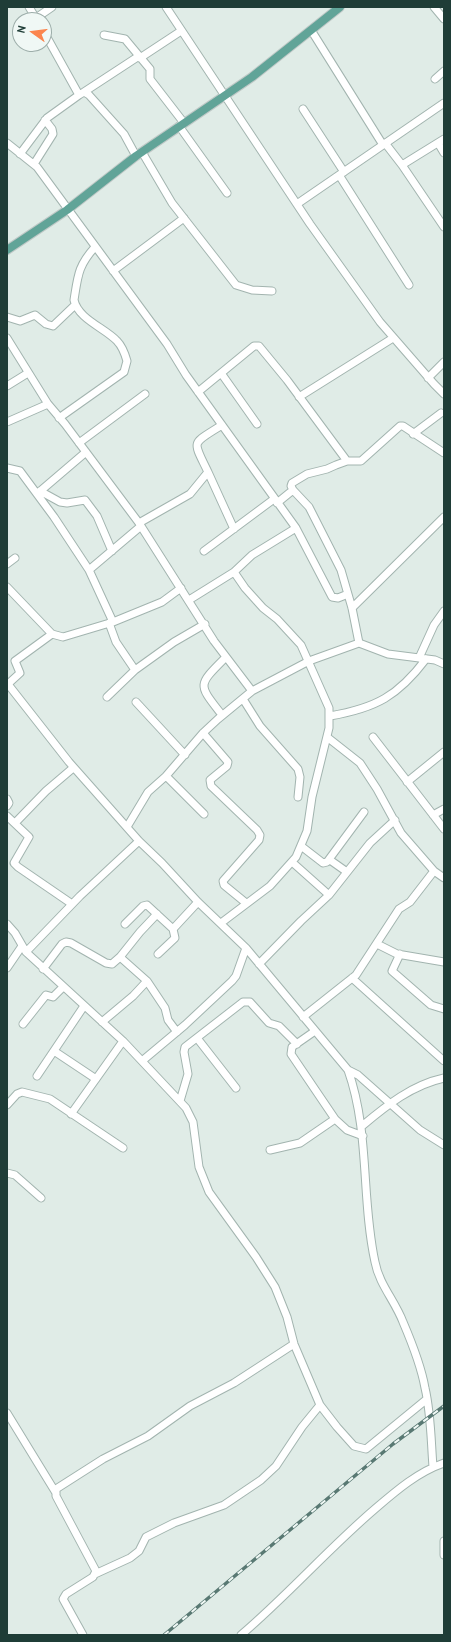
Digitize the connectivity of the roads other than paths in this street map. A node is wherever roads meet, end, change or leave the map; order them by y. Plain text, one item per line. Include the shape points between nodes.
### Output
1 (166, 7) edge
2 (340, 7) edge
3 (434, 7) edge
4 (444, 19) edge
5 (181, 30) junction
6 (311, 30) junction
7 (104, 35) dead end
8 (52, 45) edge
9 (140, 57) junction
10 (444, 71) edge
11 (435, 79) dead end
12 (81, 94) junction
13 (224, 96) junction
14 (444, 103) edge
15 (303, 109) dead end
16 (45, 120) junction
17 (181, 125) junction
18 (441, 141) edge
19 (7, 143) edge
20 (384, 144) junction
21 (444, 153) edge
22 (20, 154) junction
23 (139, 154) junction
24 (34, 164) junction
25 (402, 164) junction
26 (342, 173) junction
27 (227, 193) dead end
28 (297, 204) junction
29 (67, 210) junction
30 (184, 218) junction
31 (444, 227) edge
32 (95, 246) junction
33 (7, 250) edge
34 (113, 271) junction
35 (410, 285) dead end
36 (272, 291) dead end
37 (75, 305) junction
38 (7, 317) edge
39 (7, 338) edge
40 (394, 338) junction
41 (444, 362) edge
42 (28, 373) junction
43 (220, 373) junction
44 (428, 378) junction
45 (7, 386) edge
46 (198, 392) junction
47 (145, 394) dead end
48 (444, 394) edge
49 (299, 397) junction
50 (48, 404) junction
51 (441, 413) dead end
52 (59, 418) junction
53 (7, 422) edge
54 (257, 424) dead end
55 (222, 425) junction
56 (413, 434) junction
57 (79, 443) junction
58 (86, 452) junction
59 (444, 453) edge
60 (347, 461) junction
61 (7, 468) edge
62 (208, 472) junction
63 (293, 490) junction
64 (38, 492) junction
65 (276, 501) junction
66 (444, 517) edge
67 (140, 525) junction
68 (296, 528) junction
69 (234, 530) junction
70 (112, 551) junction
71 (204, 551) dead end
72 (15, 558) dead end
73 (7, 564) edge
74 (89, 570) junction
75 (234, 572) junction
76 (7, 587) edge
77 (181, 588) junction
78 (348, 594) junction
79 (189, 600) junction
80 (352, 608) junction
81 (444, 611) edge
82 (111, 623) junction
83 (205, 624) junction
84 (52, 634) junction
85 (358, 643) junction
86 (226, 658) junction
87 (418, 658) junction
88 (426, 659) junction
89 (309, 661) junction
90 (444, 664) edge
91 (135, 670) junction
92 (8, 683) edge
93 (252, 691) junction
94 (107, 697) dead end
95 (243, 699) junction
96 (136, 702) dead end
97 (222, 716) junction
98 (330, 716) junction
99 (203, 733) junction
100 (327, 737) junction
101 (373, 737) dead end
102 (185, 755) junction
103 (443, 755) edge
104 (73, 768) junction
105 (166, 776) junction
106 (407, 782) junction
107 (298, 797) dead end
108 (7, 799) edge
109 (7, 806) edge
110 (444, 809) edge
111 (364, 812) dead end
112 (204, 814) dead end
113 (433, 815) junction
114 (7, 816) edge
115 (395, 820) junction
116 (16, 823) junction
117 (126, 827) junction
118 (444, 829) edge
119 (139, 841) junction
120 (301, 846) junction
121 (330, 860) junction
122 (292, 862) junction
123 (434, 871) junction
124 (347, 872) junction
125 (444, 878) edge
126 (329, 895) junction
127 (198, 902) junction
128 (246, 903) junction
129 (72, 904) junction
130 (158, 914) junction
131 (221, 923) junction
132 (7, 924) edge
133 (125, 924) dead end
134 (173, 929) junction
135 (377, 944) junction
136 (246, 948) junction
137 (24, 949) junction
138 (7, 953) edge
139 (158, 954) dead end
140 (400, 954) junction
141 (14, 957) junction
142 (120, 958) junction
143 (444, 962) edge
144 (259, 964) junction
145 (7, 968) edge
146 (43, 969) junction
147 (352, 978) junction
148 (147, 981) junction
149 (63, 987) junction
150 (84, 1006) junction
151 (444, 1009) edge
152 (303, 1017) junction
153 (102, 1022) junction
154 (23, 1024) dead end
155 (316, 1031) junction
156 (177, 1032) junction
157 (197, 1038) junction
158 (123, 1041) junction
159 (297, 1044) junction
160 (54, 1051) junction
161 (142, 1061) junction
162 (444, 1061) edge
163 (348, 1070) junction
164 (37, 1076) dead end
165 (444, 1078) edge
166 (96, 1079) junction
167 (236, 1088) dead end
168 (180, 1101) junction
169 (390, 1102) junction
170 (7, 1105) edge
171 (71, 1114) junction
172 (335, 1119) junction
173 (362, 1126) junction
174 (363, 1136) junction
175 (444, 1145) edge
176 (123, 1148) dead end
177 (270, 1150) dead end
178 (7, 1174) edge
179 (41, 1198) dead end
180 (294, 1344) junction
181 (427, 1398) junction
182 (320, 1405) junction
183 (7, 1412) edge
184 (444, 1463) edge
185 (433, 1467) junction
186 (56, 1493) junction
187 (444, 1540) edge
188 (444, 1555) edge
189 (95, 1574) junction
190 (83, 1635) edge
191 (241, 1635) edge

1 - 5 street
2 - 6 main road
3 - 4 street
5 - 9 street
5 - 13 street
6 - 13 main road
6 - 20 street
7 - 9 street via 124,39
8 - 12 street
9 - 12 street
9 - 17 street via 150,69 150,79
10 - 11 street
12 - 16 street
12 - 23 street via 90,95
13 - 17 main road
13 - 28 street
14 - 20 street
15 - 26 street
16 - 22 street
16 - 24 street via 53,134
17 - 23 main road
17 - 27 street
18 - 21 street
18 - 25 street
19 - 22 street
20 - 25 street
20 - 26 street
22 - 24 street
23 - 29 main road
23 - 30 street
24 - 29 street
25 - 31 street
26 - 28 street
26 - 35 street
28 - 40 street
29 - 32 street
29 - 33 main road
30 - 34 street
30 - 36 street via 236,285 252,290
32 - 34 street
32 - 37 street via 80,267
34 - 46 street via 167,344
37 - 38 street via 53,326 35,315 20,321
37 - 52 street via 118,342 127,361 124,372
39 - 42 street
40 - 44 street
40 - 49 street
41 - 44 street
42 - 45 street
42 - 50 street
43 - 46 street
43 - 49 street via 257,346 288,380
43 - 54 street
44 - 48 street
46 - 55 street
47 - 57 street
49 - 60 street
50 - 52 street
50 - 53 street
51 - 56 street
52 - 57 street
55 - 62 street via 197,444
55 - 65 street
56 - 59 street
56 - 60 street via 400,426 361,461
57 - 58 street
58 - 64 street
58 - 67 street
60 - 63 street via 307,474 292,483
61 - 64 street via 20,471
62 - 67 street via 190,494
62 - 69 street
63 - 65 street
63 - 78 street via 309,507 341,570
64 - 70 street via 60,502 85,500 97,516
64 - 74 street
65 - 68 street
65 - 69 street
66 - 80 street
67 - 70 street
67 - 77 street
68 - 75 street via 252,554
68 - 78 street via 332,597 336,599
69 - 71 street
70 - 74 street
72 - 73 street
74 - 82 street
75 - 79 street
75 - 89 street via 258,603 301,645
76 - 84 street
77 - 79 street
77 - 82 street via 162,602
78 - 80 street
79 - 83 street
80 - 85 street
81 - 87 street
82 - 84 street via 63,637
82 - 91 street via 120,650
83 - 86 street
83 - 91 street
84 - 92 street via 15,661 20,673
85 - 87 street via 388,654
85 - 89 street
86 - 93 street
86 - 97 street via 206,677 203,686 204,692
87 - 88 street
88 - 90 street
88 - 98 street via 413,676 384,700 354,712
89 - 93 street
89 - 98 street
91 - 94 street
92 - 104 street
93 - 95 street
95 - 97 street
95 - 107 street via 260,726 298,769
96 - 102 street
97 - 99 street
98 - 100 street
99 - 102 street
99 - 128 street via 228,762 227,766 210,780 211,786 260,835 259,840 224,881 224,885
100 - 115 street via 360,763
100 - 120 street via 312,796 307,831
101 - 106 street
102 - 105 street
103 - 106 street
104 - 116 street via 46,791
104 - 117 street
105 - 112 street
105 - 117 street via 148,792
106 - 113 street
108 - 109 street
110 - 113 street
111 - 121 street
113 - 118 street
114 - 116 street
115 - 123 street via 401,833
115 - 124 street via 370,843
116 - 129 street via 29,837 14,863
117 - 119 street
119 - 127 street
119 - 129 street
120 - 121 street via 323,863
120 - 122 street
121 - 124 street
122 - 126 street
122 - 128 street via 270,886
123 - 125 street
123 - 135 street via 410,902 399,909
124 - 126 street
126 - 144 street
127 - 131 street
127 - 134 street
128 - 131 street
129 - 137 street
130 - 133 street via 145,905
130 - 134 street
130 - 142 street
131 - 136 street
132 - 137 street
134 - 139 street via 175,938
135 - 140 street
135 - 147 street
136 - 144 street
136 - 156 street via 236,976
137 - 141 street
137 - 146 street
138 - 141 street
140 - 143 street
140 - 151 street via 392,971 431,1005
141 - 145 street
142 - 146 street via 109,964 66,942
142 - 148 street
144 - 152 street
146 - 149 street
147 - 152 street
147 - 162 street
148 - 153 street
148 - 156 street
149 - 150 street
149 - 154 street via 53,997 46,995
150 - 153 street
150 - 160 street
152 - 155 street
153 - 158 street
155 - 159 street
155 - 163 street
156 - 161 street
157 - 159 street via 245,1001 250,1002 269,1023 279,1026
157 - 167 street
157 - 168 street via 184,1049 188,1074
158 - 161 street
158 - 166 street
159 - 172 street via 290,1050 291,1054
160 - 164 street
160 - 166 street
161 - 168 street
163 - 169 street via 358,1075
163 - 173 street
165 - 169 street via 429,1082
166 - 171 street
168 - 180 street via 193,1122 199,1167 209,1192 256,1257 274,1287 287,1317
169 - 173 street
169 - 175 street via 420,1130
170 - 171 street via 17,1094 24,1092 50,1099
171 - 176 street
172 - 174 street via 347,1130
172 - 177 street via 300,1143
173 - 174 street
174 - 181 street via 371,1244 376,1267 403,1320 422,1371
178 - 179 street via 15,1175
180 - 182 street
180 - 186 street via 234,1383 190,1406 148,1436 59,1486
181 - 182 street via 366,1449 354,1446
181 - 185 street
182 - 189 street via 276,1466 261,1480 224,1505 174,1523 146,1537 139,1551 130,1558
183 - 186 street
184 - 185 street
185 - 191 street via 402,1485 344,1534
186 - 189 street via 96,1568
187 - 188 street
189 - 190 street via 66,1594 63,1599

